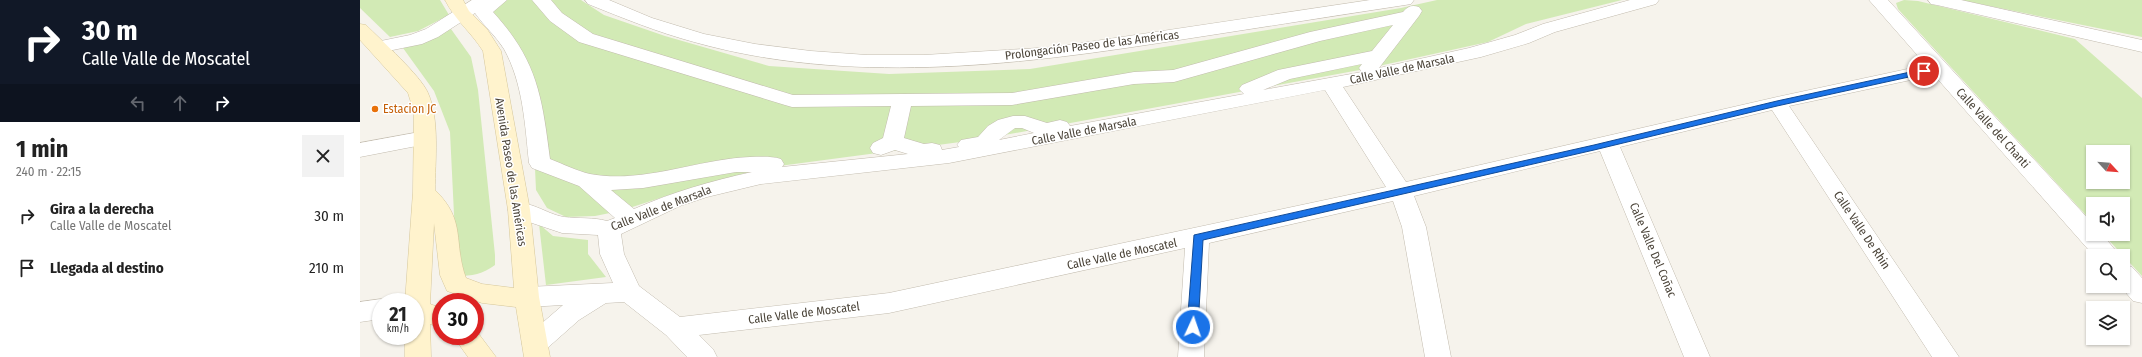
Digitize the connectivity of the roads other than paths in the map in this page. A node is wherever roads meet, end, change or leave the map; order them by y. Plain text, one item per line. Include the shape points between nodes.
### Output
1 (484, 0) edge
2 (498, 0) edge
3 (540, 0) edge
4 (594, 0) edge
5 (1650, 0) edge
6 (1878, 0) edge
7 (1937, 0) edge
8 (1411, 5) edge
9 (458, 7) edge
10 (360, 29) edge
11 (2142, 46) edge
12 (378, 47) junction
13 (1376, 56) junction
14 (1939, 68) junction
15 (1362, 78) junction
16 (1330, 83) junction
17 (902, 100) junction
18 (1777, 103) junction
19 (425, 138) junction
20 (893, 142) junction
21 (1608, 144) junction
22 (360, 150) edge
23 (587, 181) junction
24 (424, 192) junction
25 (1401, 192) junction
26 (519, 210) junction
27 (633, 219) junction
28 (609, 230) junction
29 (1198, 237) junction
30 (2102, 249) edge
31 (2130, 281) edge
32 (629, 292) junction
33 (417, 293) edge
34 (600, 294) junction
35 (2142, 294) edge
36 (527, 297) junction
37 (372, 310) edge
38 (360, 312) edge
39 (675, 328) junction
40 (417, 345) edge
41 (473, 345) edge
42 (536, 351) edge
43 (418, 357) edge
44 (483, 357) edge
45 (704, 357) edge
46 (1191, 357) edge
47 (1438, 357) edge
48 (1697, 357) edge
49 (1946, 357) edge

1 - 9 street
2 - 23 street via 483,12 514,51 525,79 540,163
3 - 17 street via 556,17 586,38 792,101
4 - 8 street, Prolongación Paseo de las Américas via 652,24 732,46 772,53 885,61 1038,55
5 - 15 street, Calle Valle de Marsala via 1549,28 1474,53
6 - 14 street, Calle Valle del Chanti
7 - 11 street
8 - 13 street
8 - 17 street via 1317,36 1174,76 1134,78 1012,99
9 - 12 street via 444,26 415,40
9 - 26 main road, Avenida Paseo de las Américas via 481,32 492,51
10 - 12 main road
12 - 19 main road via 418,92 424,112
13 - 15 street
13 - 20 street via 1285,74 1239,92 1045,130 1025,122 1013,122 995,131 984,143 923,151
14 - 18 street, Calle Valle de Moscatel
14 - 30 street, Calle Valle del Chanti
15 - 16 street, Calle Valle de Marsala
16 - 25 street
16 - 27 street, Calle Valle de Marsala via 949,156 754,178 672,201
17 - 20 street
18 - 21 street, Calle Valle de Moscatel
18 - 49 street, Calle Valle De Rhin
19 - 22 street
19 - 24 main road
20 - 23 street via 853,160 736,165 643,181
21 - 25 street, Calle Valle de Moscatel
21 - 48 street, Calle Valle Del Coñac
23 - 27 street via 616,208
24 - 33 main road
24 - 36 main road via 439,208 446,226 448,258 456,284 484,295
25 - 29 street, Calle Valle de Moscatel
25 - 47 street via 1414,227
26 - 28 street, Calle Valle de Marsala via 562,225
26 - 36 main road, Avenida Paseo de las Américas
27 - 28 street, Calle Valle de Marsala
28 - 32 street via 612,254
29 - 39 street, Calle Valle de Moscatel via 889,303
29 - 46 street
31 - 35 street
32 - 34 street
32 - 39 street
34 - 36 street
34 - 42 street via 570,313
36 - 42 main road, Avenida Paseo de las Américas
37 - 38 street
39 - 45 street
40 - 43 main road
41 - 44 main road

